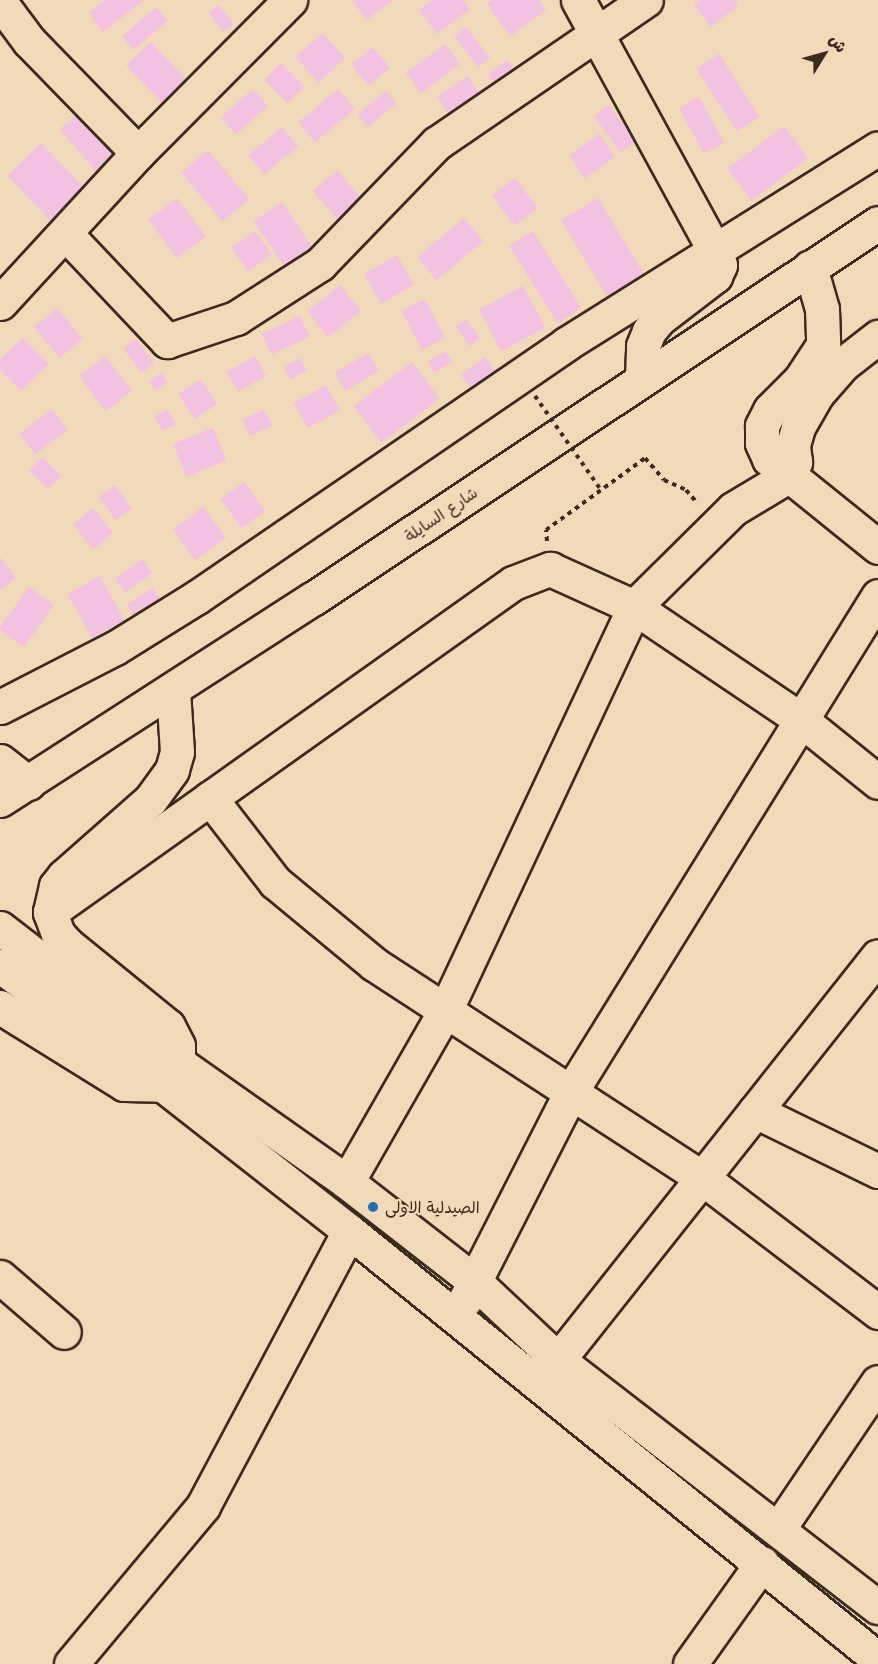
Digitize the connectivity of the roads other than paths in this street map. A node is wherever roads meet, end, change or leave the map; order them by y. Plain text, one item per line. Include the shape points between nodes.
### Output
1 (290, 0) edge
2 (578, 0) edge
3 (646, 0) edge
4 (0, 2) edge
5 (597, 35) junction
6 (878, 148) edge
7 (138, 153) junction
8 (878, 222) edge
9 (66, 233) junction
10 (713, 248) junction
11 (810, 267) junction
12 (0, 303) edge
13 (878, 337) edge
14 (642, 378) junction
15 (788, 476) junction
16 (878, 548) edge
17 (878, 596) edge
18 (634, 607) junction
19 (173, 690) junction
20 (0, 707) edge
21 (800, 719) junction
22 (0, 761) edge
23 (878, 782) edge
24 (28, 783) junction
25 (210, 798) junction
26 (0, 800) edge
27 (50, 912) junction
28 (0, 928) edge
29 (0, 966) edge
30 (874, 969) edge
31 (2, 1009) edge
32 (446, 1009) junction
33 (129, 1044) junction
34 (171, 1074) junction
35 (572, 1090) junction
36 (755, 1111) junction
37 (878, 1171) edge
38 (701, 1178) junction
39 (347, 1182) junction
40 (349, 1231) junction
41 (0, 1277) edge
42 (474, 1281) junction
43 (878, 1312) edge
44 (457, 1317) junction
45 (64, 1332) dead end
46 (558, 1360) junction
47 (878, 1382) edge
48 (779, 1528) junction
49 (762, 1563) junction
50 (878, 1607) edge
51 (878, 1659) edge
52 (74, 1663) edge
53 (690, 1664) edge

1 - 7 street
2 - 5 street
3 - 5 street
4 - 7 street via 29,41
5 - 9 street via 437,143 320,264 236,318 167,341
5 - 10 street
6 - 10 street
7 - 9 street
8 - 11 street, شارع السايلة
9 - 12 street
10 - 14 street via 720,265 715,276 659,319 650,331 643,346
10 - 20 street via 197,597 115,648
11 - 14 street, شارع السايلة
11 - 15 street via 822,309 823,345 800,380 770,410 762,426 762,443 769,459
13 - 15 street via 842,365 817,394 798,427 793,445 795,462
14 - 19 street, شارع السايلة
15 - 16 street
15 - 18 street via 733,509
17 - 21 street
18 - 21 street
18 - 25 street via 550,569 524,577
18 - 32 street
19 - 24 street, شارع السايلة
19 - 27 street via 177,752 172,770 150,800 64,876 51,898
21 - 23 street
21 - 35 street
22 - 24 street
24 - 26 street, شارع السايلة
25 - 27 street
25 - 32 street via 275,882 374,964
27 - 34 street via 58,934 67,944 175,1035
28 - 33 street
29 - 33 street
30 - 36 street
31 - 34 street via 124,1084
32 - 35 street
32 - 39 street
33 - 34 street
34 - 39 street
34 - 40 street
35 - 38 street
35 - 42 street
36 - 37 street
36 - 38 street
38 - 43 street
38 - 46 street
39 - 42 street
40 - 44 street
40 - 52 street via 203,1506
41 - 45 street
42 - 44 street
42 - 46 street
44 - 49 street
46 - 48 street
47 - 48 street
48 - 50 street
49 - 51 street
49 - 53 street

